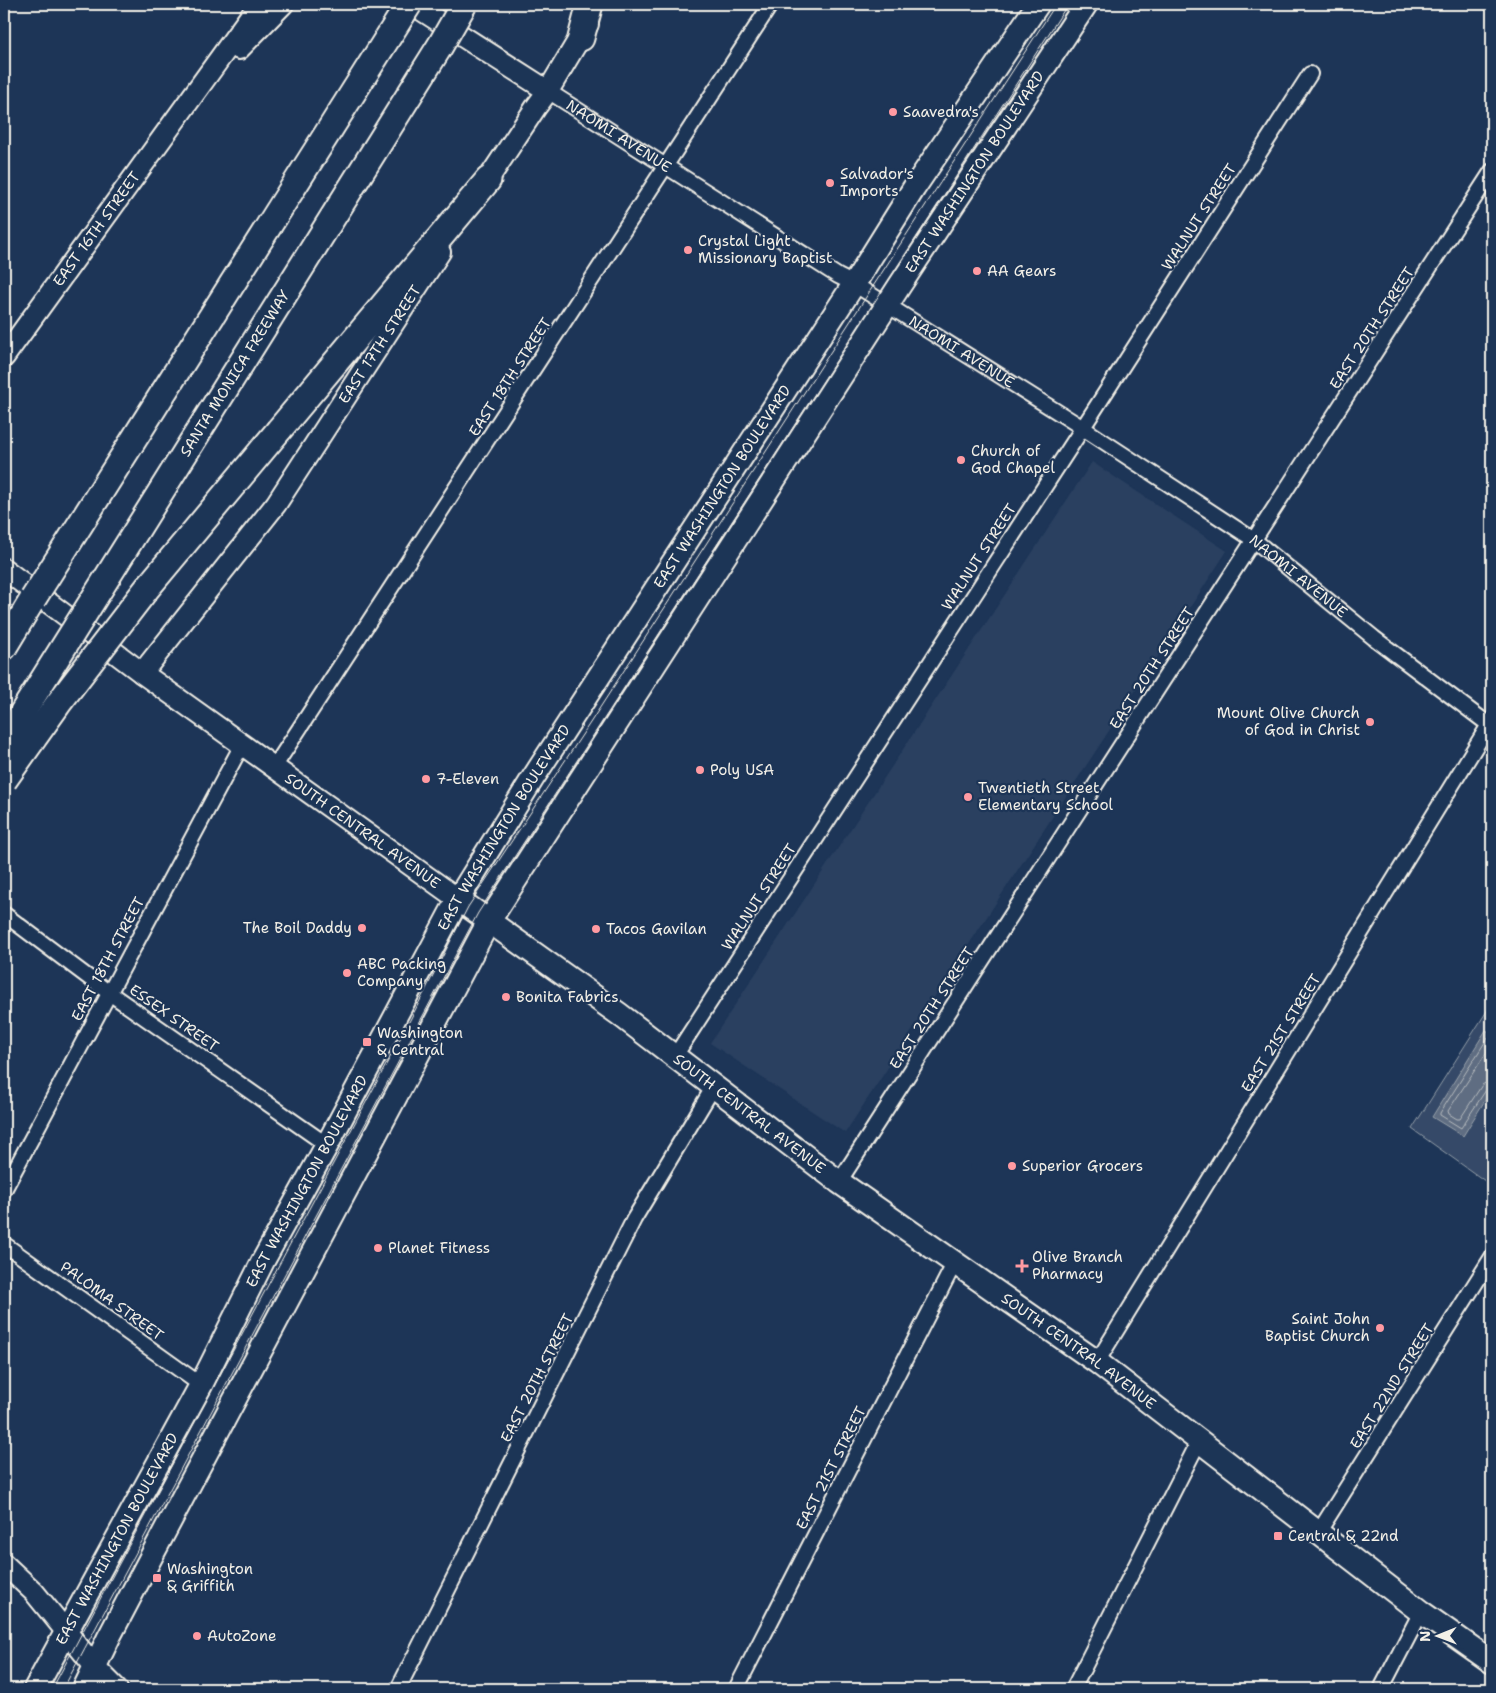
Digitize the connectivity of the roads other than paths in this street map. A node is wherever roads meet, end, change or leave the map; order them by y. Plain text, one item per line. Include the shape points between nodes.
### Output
1 (259, 4) edge
2 (283, 4) edge
3 (410, 4) edge
4 (464, 4) edge
5 (590, 4) edge
6 (598, 4) edge
7 (771, 4) edge
8 (1038, 4) edge
9 (1086, 4) edge
10 (581, 38) junction
11 (1310, 74) dead end
12 (548, 91) junction
13 (189, 101) junction
14 (666, 166) junction
15 (1492, 171) edge
16 (488, 180) junction
17 (854, 284) junction
18 (887, 305) junction
19 (4, 357) edge
20 (1083, 428) junction
21 (1254, 540) junction
22 (4, 569) edge
23 (4, 646) edge
24 (142, 673) junction
25 (1491, 724) edge
26 (4, 742) edge
27 (243, 744) junction
28 (275, 766) junction
29 (4, 780) edge
30 (458, 899) junction
31 (4, 914) edge
32 (489, 921) junction
33 (108, 992) junction
34 (675, 1056) junction
35 (714, 1086) junction
36 (327, 1145) junction
37 (839, 1182) junction
38 (4, 1190) edge
39 (4, 1244) edge
40 (1492, 1257) edge
41 (955, 1262) junction
42 (1097, 1362) junction
43 (201, 1386) junction
44 (1199, 1441) junction
45 (1318, 1533) junction
46 (4, 1564) edge
47 (1421, 1612) junction
48 (67, 1631) junction
49 (1492, 1662) edge
50 (95, 1667) junction
51 (35, 1689) edge
52 (84, 1689) edge
53 (117, 1689) edge
54 (398, 1689) edge
55 (736, 1689) edge
56 (1072, 1689) edge
57 (1381, 1689) edge

1 - 13 main road, EAST 16TH STREET
2 - 13 main road, EAST 16TH STREET
3 - 12 main road, NAOMI AVENUE
3 - 23 highway, bridge
4 - 26 highway, SANTA MONICA FREEWAY, bridge
5 - 10 highway
6 - 10 main road, EAST 17TH STREET
7 - 14 street, EAST 18TH STREET
8 - 17 main road, EAST WASHINGTON BOULEVARD via 914,188
9 - 18 main road, EAST WASHINGTON BOULEVARD
10 - 12 main road, EAST 17TH STREET
11 - 20 street, WALNUT STREET
12 - 14 street, NAOMI AVENUE
12 - 16 main road, EAST 17TH STREET
13 - 19 main road, EAST 16TH STREET
14 - 17 street, NAOMI AVENUE
14 - 28 street, EAST 18TH STREET
15 - 21 street, EAST 20TH STREET
16 - 24 main road, EAST 17TH STREET via 276,504
16 - 29 highway, bridge via 148,587
17 - 18 street, NAOMI AVENUE
17 - 30 main road, EAST WASHINGTON BOULEVARD
18 - 20 street, NAOMI AVENUE
18 - 32 main road, EAST WASHINGTON BOULEVARD
20 - 21 street, NAOMI AVENUE
20 - 34 street, WALNUT STREET
21 - 25 street, NAOMI AVENUE via 1374,638
21 - 37 street, EAST 20TH STREET
22 - 24 main road, SOUTH CENTRAL AVENUE
24 - 27 main road, SOUTH CENTRAL AVENUE
25 - 42 street, EAST 21ST STREET
27 - 28 main road, SOUTH CENTRAL AVENUE
27 - 33 street, EAST 18TH STREET
28 - 30 main road, SOUTH CENTRAL AVENUE
30 - 32 main road, SOUTH CENTRAL AVENUE
30 - 36 main road, EAST WASHINGTON BOULEVARD
31 - 33 street, ESSEX STREET
32 - 34 main road, SOUTH CENTRAL AVENUE
32 - 50 main road, EAST WASHINGTON BOULEVARD
33 - 36 street, ESSEX STREET
33 - 38 street, EAST 18TH STREET
34 - 35 main road, SOUTH CENTRAL AVENUE
35 - 37 main road, SOUTH CENTRAL AVENUE
35 - 54 street, EAST 20TH STREET via 634,1219
36 - 43 main road, EAST WASHINGTON BOULEVARD via 263,1261
37 - 41 main road, SOUTH CENTRAL AVENUE
39 - 43 street, PALOMA STREET
40 - 45 street, EAST 22ND STREET
41 - 42 main road, SOUTH CENTRAL AVENUE
41 - 55 street, EAST 21ST STREET
42 - 44 main road, SOUTH CENTRAL AVENUE
43 - 48 main road, EAST WASHINGTON BOULEVARD
44 - 45 main road, SOUTH CENTRAL AVENUE
44 - 56 street
45 - 47 main road, SOUTH CENTRAL AVENUE
46 - 48 main road via 34,1592
47 - 49 main road, SOUTH CENTRAL AVENUE
47 - 57 street
48 - 50 main road
48 - 51 main road, EAST WASHINGTON BOULEVARD
50 - 52 main road, EAST WASHINGTON BOULEVARD
50 - 53 main road

